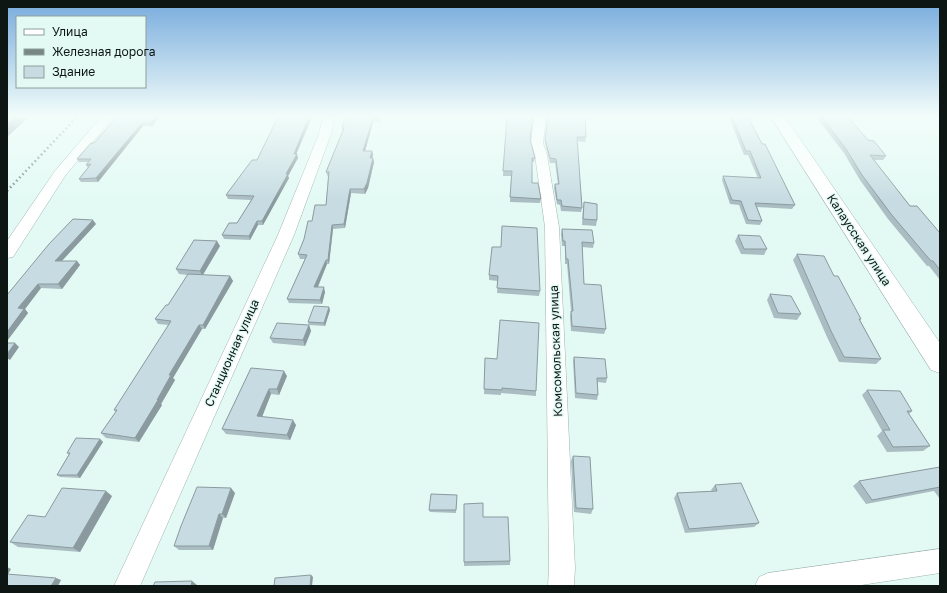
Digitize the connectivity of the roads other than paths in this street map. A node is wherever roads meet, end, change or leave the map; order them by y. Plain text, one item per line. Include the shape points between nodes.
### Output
1 (84, 145) edge
2 (320, 145) edge
3 (538, 145) edge
4 (796, 145) edge
5 (7, 253) edge
6 (940, 363) edge
7 (940, 561) edge
8 (127, 586) edge
9 (561, 586) edge
10 (768, 586) edge

1 - 5 street via 60,174
2 - 8 street, Станционная улица via 286,235
3 - 9 street, Комсомольская улица via 552,227 562,544
4 - 6 street, Калаусская улица
7 - 10 street

